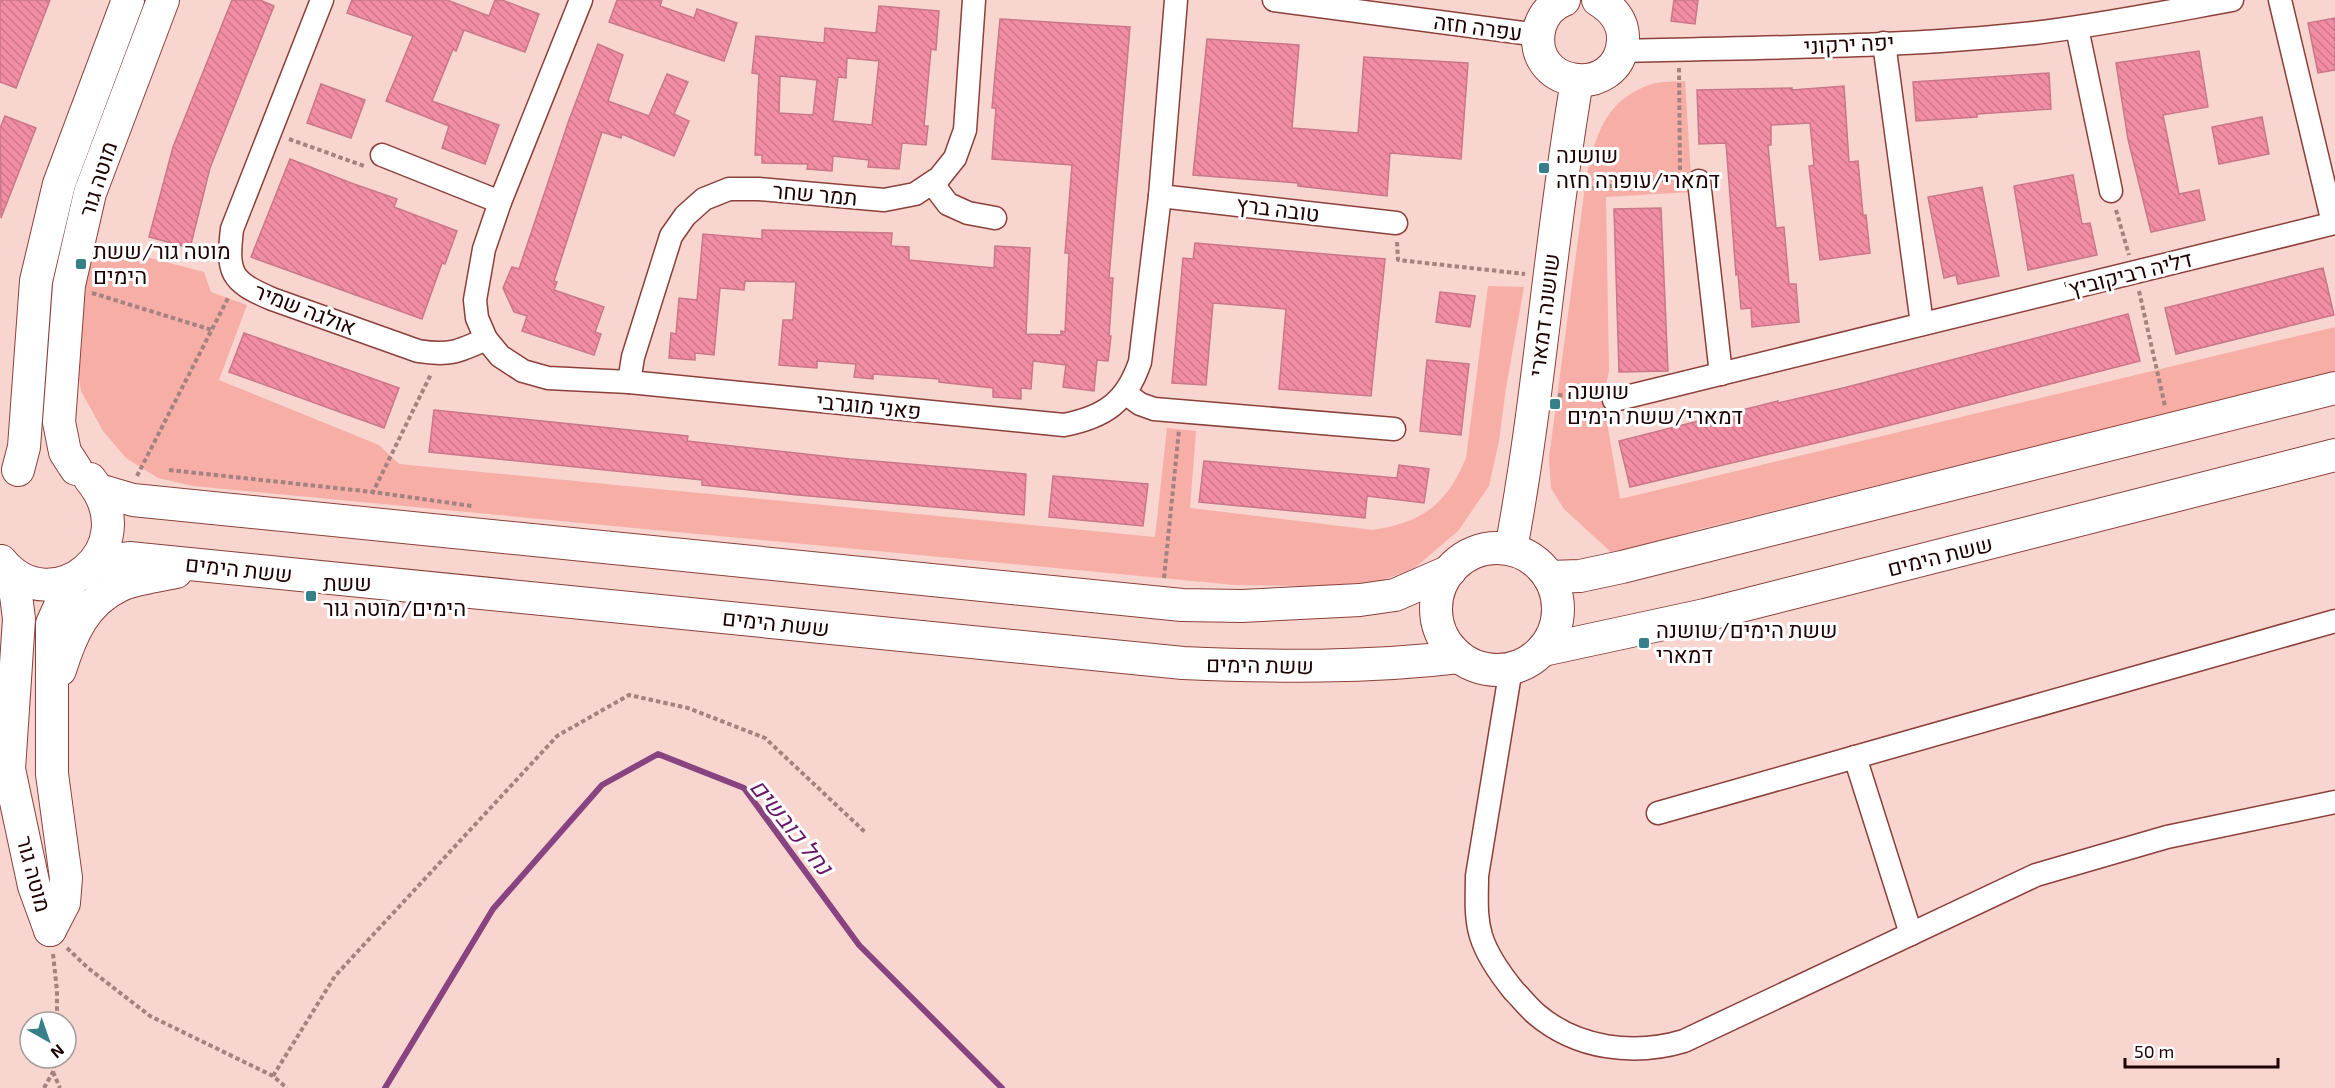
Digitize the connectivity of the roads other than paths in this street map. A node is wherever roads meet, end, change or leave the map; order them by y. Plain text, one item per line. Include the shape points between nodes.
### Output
1 (128, 0) edge
2 (163, 0) edge
3 (322, 0) edge
4 (581, 0) edge
5 (974, 0) edge
6 (1176, 0) edge
7 (1274, 0) edge
8 (1564, 0) edge
9 (1598, 0) edge
10 (2232, 0) edge
11 (2280, 0) edge
12 (2077, 28) junction
13 (1538, 35) junction
14 (1884, 43) junction
15 (1622, 51) junction
16 (1577, 81) junction
17 (382, 155) road end
18 (1699, 181) dead end
19 (932, 183) junction
20 (2111, 191) road end
21 (1160, 196) junction
22 (500, 202) junction
23 (995, 218) dead end
24 (1396, 223) road end
25 (2334, 223) edge
26 (1922, 324) junction
27 (486, 339) junction
28 (1721, 374) junction
29 (629, 382) junction
30 (2335, 388) edge
31 (1125, 393) junction
32 (61, 398) junction
33 (1614, 400) road end
34 (1394, 429) dead end
35 (2335, 455) edge
36 (76, 469) junction
37 (5, 481) edge
38 (99, 490) junction
39 (161, 503) junction
40 (1511, 549) junction
41 (3, 565) edge
42 (201, 566) junction
43 (83, 571) junction
44 (1450, 571) junction
45 (1550, 577) junction
46 (2335, 621) edge
47 (1543, 650) junction
48 (1459, 657) junction
49 (1511, 668) junction
50 (52, 697) junction
51 (1855, 757) junction
52 (4, 769) edge
53 (2335, 802) edge
54 (1658, 813) dead end
55 (1911, 934) junction

1 - 37 main road, מוטה גור via 59,184 36,280 24,447
2 - 32 main road, מוטה גור via 90,193 69,285
3 - 27 street, אולגה שמיר via 232,228 229,255 233,275 248,289 272,299 418,351 459,352
4 - 22 street, פאני מוגרבי
5 - 19 street, תמר שחר via 965,130 955,158
6 - 21 street
7 - 13 street, עפרה חזה
8 - 13 main road via 1548,11
9 - 15 main road via 1616,15 1623,38
10 - 12 street, יפה ירקוני
11 - 25 street, 'דליה רביקוביץ
12 - 14 street, יפה ירקוני
12 - 20 street
13 - 16 main road via 1544,61 1564,78
14 - 15 street, יפה ירקוני
14 - 26 street
15 - 16 main road via 1605,74
16 - 40 main road, שושנה דמארי
17 - 22 street
18 - 28 street
19 - 23 street via 948,204
19 - 29 street, תמר שחר via 915,194 884,200 759,189 729,189 704,199 671,236 633,357
21 - 24 street, טובה ברץ
21 - 31 street via 1140,362
22 - 27 street, פאני מוגרבי via 484,249 475,300
25 - 26 street, 'דליה רביקוביץ
26 - 28 street, 'דליה רביקוביץ
27 - 29 street, פאני מוגרבי via 500,356 523,371 548,378
28 - 33 street, 'דליה רביקוביץ
29 - 31 street, פאני מוגרבי via 1064,425 1088,421
30 - 45 main road via 1622,567 1580,576
31 - 34 street via 1154,409
32 - 36 main road, מוטה גור via 59,422 65,452
32 - 39 main road via 80,442 93,457 131,488
35 - 47 main road, ששת הימים via 1705,615
36 - 37 main road via 57,463 36,463
36 - 38 main road
38 - 39 main road
38 - 43 main road, מוטה גור via 107,508 109,527 104,546
39 - 44 main road via 1162,603 1242,606 1360,600 1395,595
40 - 44 main road via 1477,552
40 - 45 main road via 1533,560
41 - 43 main road, ששת הימים via 21,579 38,584 55,584
41 - 52 main road, מוטה גור via 16,595 18,619
42 - 43 main road, ששת הימים via 129,558
42 - 48 main road, ששת הימים via 1183,663 1307,667
42 - 50 main road via 121,585 97,600 80,618 70,638
43 - 50 main road, מוטה גור via 52,624
44 - 48 main road via 1436,606 1438,626
45 - 47 main road via 1557,595 1558,615 1554,634
46 - 51 street
47 - 49 main road via 1528,662
48 - 49 main road via 1493,670
49 - 55 street via 1476,907 1481,935 1493,961 1537,1015 1577,1038 1609,1048 1664,1047
50 - 52 main road, מוטה גור via 52,774 66,878 64,903 50,930 34,886
51 - 54 street
51 - 55 street
53 - 55 street via 2168,837 2036,875

